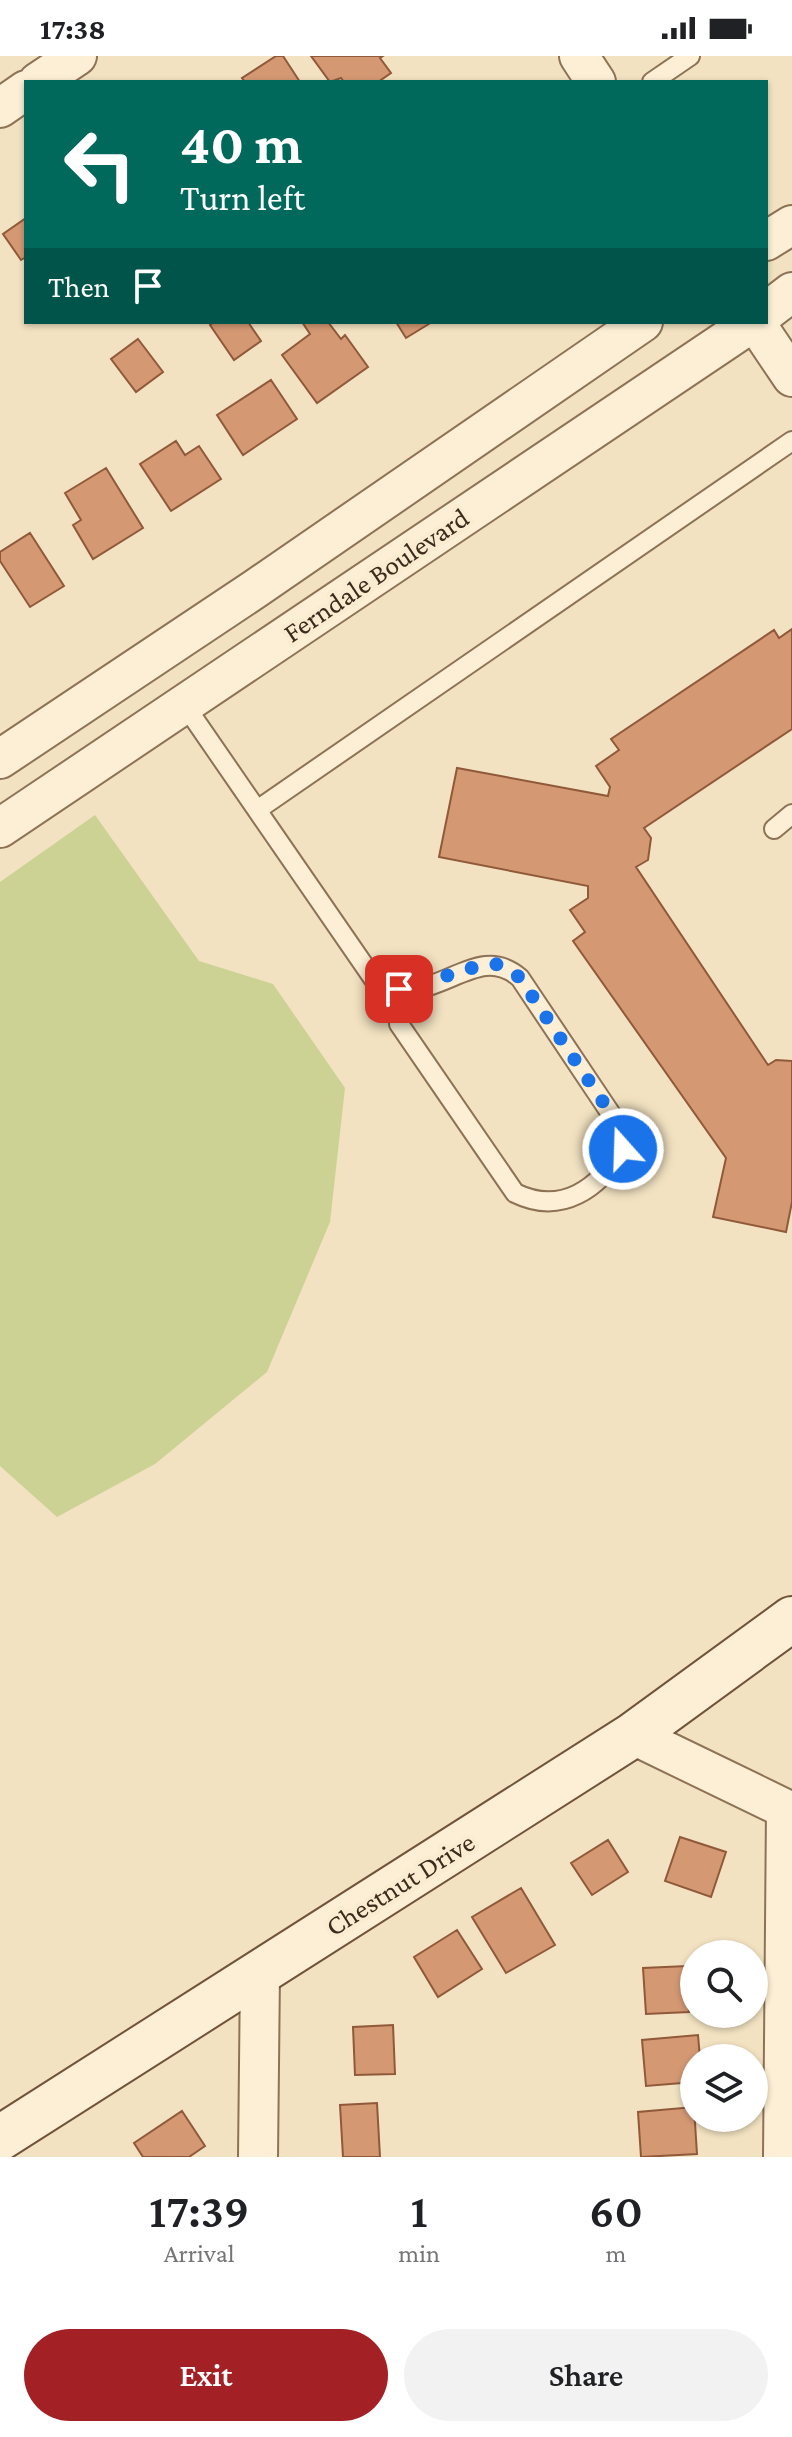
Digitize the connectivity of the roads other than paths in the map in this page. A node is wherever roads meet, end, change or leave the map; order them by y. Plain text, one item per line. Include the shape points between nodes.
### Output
1 (77, 56) edge
2 (579, 56) edge
3 (690, 56) edge
4 (41, 80) edge
5 (595, 80) edge
6 (655, 80) edge
7 (24, 91) edge
8 (0, 108) edge
9 (792, 225) edge
10 (768, 240) edge
11 (792, 292) edge
12 (768, 310) edge
13 (640, 324) edge
14 (751, 324) edge
15 (755, 324) edge
16 (792, 377) edge
17 (792, 441) edge
18 (184, 704) junction
19 (0, 759) edge
20 (257, 810) junction
21 (792, 814) edge
22 (0, 828) edge
23 (774, 829) dead end
24 (399, 989) junction
25 (792, 1619) edge
26 (633, 1735) junction
27 (789, 1811) edge
28 (260, 1973) junction
29 (0, 2138) edge
30 (258, 2157) edge
31 (783, 2157) edge

1 - 4 street
2 - 5 street
3 - 6 lane
7 - 8 street
9 - 10 street
11 - 12 street
13 - 19 street, Ferndale Boulevard
14 - 18 street, Ferndale Boulevard
15 - 16 street
17 - 20 lane
18 - 20 lane
18 - 22 street, Ferndale Boulevard
20 - 24 lane via 377,984
21 - 23 lane
24 - 24 lane via 420,988 489,964 506,966 520,978 621,1129 623,1149 595,1186 564,1202 529,1200 515,1193 399,1024
25 - 26 street, Chestnut Drive
26 - 27 street
26 - 28 street, Chestnut Drive
27 - 31 street
28 - 29 street, Chestnut Drive
28 - 30 street

